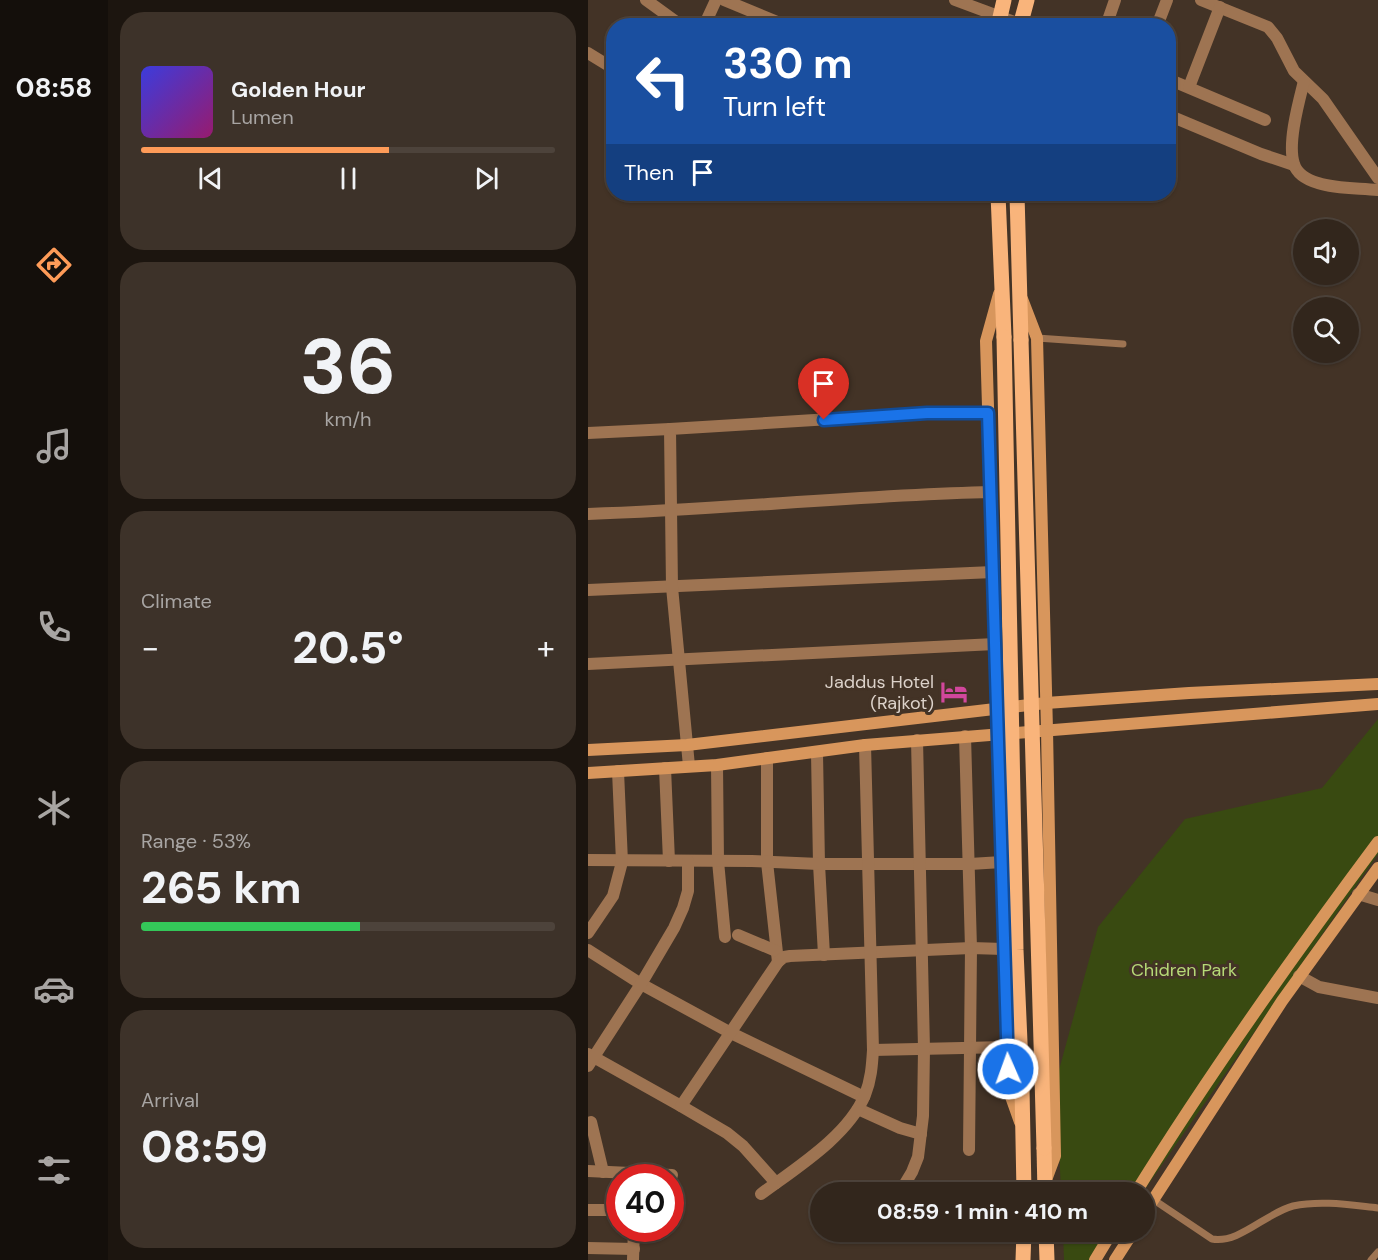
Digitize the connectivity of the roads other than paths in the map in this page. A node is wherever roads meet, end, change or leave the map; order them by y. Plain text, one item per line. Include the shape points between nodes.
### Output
1 (646, 0) edge
2 (716, 0) edge
3 (724, 0) edge
4 (955, 0) edge
5 (1004, 0) edge
6 (1027, 0) edge
7 (1115, 0) edge
8 (1167, 0) edge
9 (1201, 0) edge
10 (1220, 7) junction
11 (671, 18) edge
12 (708, 18) edge
13 (768, 18) edge
14 (995, 18) edge
15 (1000, 18) edge
16 (1023, 18) edge
17 (1109, 18) edge
18 (1160, 18) edge
19 (588, 53) edge
20 (606, 64) edge
21 (1304, 81) junction
22 (1176, 82) edge
23 (1189, 87) junction
24 (1176, 118) edge
25 (1265, 120) dead end
26 (1294, 165) junction
27 (1378, 178) edge
28 (1378, 190) edge
29 (998, 201) edge
30 (1017, 201) edge
31 (1001, 288) junction
32 (1019, 292) junction
33 (1037, 338) junction
34 (1123, 344) dead end
35 (988, 413) junction
36 (670, 429) junction
37 (588, 433) edge
38 (991, 492) junction
39 (670, 512) junction
40 (588, 514) edge
41 (993, 572) junction
42 (672, 587) junction
43 (588, 590) edge
44 (995, 644) junction
45 (677, 659) junction
46 (588, 664) edge
47 (1378, 684) edge
48 (1046, 704) junction
49 (1378, 704) edge
50 (997, 709) junction
51 (1047, 730) junction
52 (998, 734) junction
53 (965, 736) junction
54 (917, 741) junction
55 (687, 745) junction
56 (865, 745) junction
57 (588, 750) edge
58 (817, 753) junction
59 (767, 758) junction
60 (717, 765) junction
61 (689, 766) junction
62 (665, 768) junction
63 (618, 771) junction
64 (588, 773) edge
65 (1378, 842) edge
66 (588, 860) edge
67 (669, 861) junction
68 (688, 861) junction
69 (718, 861) junction
70 (622, 862) junction
71 (767, 862) junction
72 (1002, 862) junction
73 (819, 864) junction
74 (869, 864) junction
75 (918, 864) junction
76 (970, 864) junction
77 (1378, 868) edge
78 (1358, 894) junction
79 (1378, 900) edge
80 (588, 933) edge
81 (971, 948) junction
82 (1004, 949) junction
83 (588, 950) edge
84 (920, 951) junction
85 (871, 954) junction
86 (824, 955) junction
87 (777, 957) junction
88 (1299, 976) junction
89 (641, 984) junction
90 (1378, 998) edge
91 (731, 1033) junction
92 (1007, 1047) junction
93 (924, 1048) junction
94 (970, 1048) junction
95 (873, 1050) junction
96 (590, 1059) edge
97 (864, 1097) junction
98 (681, 1106) junction
99 (858, 1109) junction
100 (591, 1122) dead end
101 (921, 1134) junction
102 (1024, 1134) junction
103 (969, 1150) dead end
104 (588, 1171) edge
105 (603, 1172) junction
106 (606, 1172) edge
107 (906, 1182) edge
108 (1024, 1182) edge
109 (1045, 1182) edge
110 (1047, 1182) edge
111 (1142, 1182) edge
112 (776, 1183) junction
113 (761, 1194) dead end
114 (1155, 1198) edge
115 (1155, 1201) edge
116 (1378, 1208) edge
117 (588, 1210) edge
118 (606, 1210) edge
119 (1024, 1242) edge
120 (1046, 1242) edge
121 (1106, 1242) edge
122 (1128, 1242) edge
123 (588, 1248) edge
124 (1378, 1252) edge
125 (633, 1254) edge
126 (1023, 1260) edge
127 (1047, 1260) edge
128 (1095, 1260) edge
129 (1116, 1260) edge
130 (1371, 1260) edge

1 - 11 street
2 - 12 street
3 - 13 street
4 - 14 street
5 - 15 main road
6 - 16 main road
7 - 17 street
8 - 18 street
9 - 10 street
10 - 21 street via 1268,27
10 - 23 street
19 - 20 street
21 - 26 street via 1296,113
21 - 27 street via 1323,99
22 - 23 street
23 - 25 street
24 - 26 street
26 - 28 street via 1303,177 1319,184
29 - 31 main road
30 - 32 main road
31 - 35 street via 986,341
31 - 102 main road, bridge
32 - 33 street
32 - 109 main road, bridge
33 - 34 lane
33 - 48 street
35 - 36 street via 927,413
35 - 38 street
36 - 37 street
36 - 39 street
38 - 39 street via 892,495
38 - 41 street
39 - 40 street
39 - 42 street
41 - 42 street
41 - 44 street
42 - 43 street
42 - 45 street
44 - 45 street
44 - 50 street
45 - 46 street
45 - 55 street
47 - 48 street
48 - 50 street
48 - 51 street
49 - 51 street
50 - 52 street
50 - 55 street
51 - 52 street
51 - 110 street via 1055,1156
52 - 53 street
52 - 72 street
53 - 54 street
53 - 76 street
54 - 56 street
54 - 75 street
55 - 57 street
55 - 61 street
56 - 58 street
56 - 74 street
58 - 59 street
58 - 73 street
59 - 60 street
59 - 71 street
60 - 61 street
60 - 69 street
61 - 62 street
62 - 63 street
62 - 67 street
63 - 64 street
63 - 70 street
65 - 111 street via 1269,991
66 - 70 street
67 - 68 street
67 - 70 street
68 - 69 street
68 - 89 street via 688,891 683,908
69 - 71 street
69 - 87 street via 732,936
70 - 80 street via 613,896
71 - 73 street
71 - 87 street
72 - 76 street
72 - 82 street
73 - 74 street
73 - 86 street
74 - 75 street
74 - 85 street
75 - 76 street
75 - 84 street
76 - 81 street
77 - 78 street
78 - 79 street
78 - 88 street
81 - 82 street
81 - 84 street
81 - 94 street
82 - 92 street
83 - 89 street
84 - 85 street
84 - 93 street
85 - 86 street
85 - 95 street
86 - 87 street
87 - 91 street
88 - 90 street via 1319,987
88 - 114 street
89 - 91 street
89 - 96 street
91 - 97 street
91 - 98 street
92 - 94 street
92 - 102 street via 1009,1091
93 - 94 street
93 - 95 street
93 - 101 street
94 - 103 street
95 - 97 street via 872,1073
96 - 98 street
97 - 99 street
98 - 112 street via 727,1133
99 - 101 street
99 - 112 street via 826,1144
100 - 105 street
101 - 107 street via 918,1157
102 - 108 main road
104 - 105 street
105 - 106 street
112 - 113 street
115 - 116 lane via 1212,1239 1222,1241 1292,1206 1326,1203
117 - 118 street
119 - 126 main road
120 - 127 main road
121 - 128 street
122 - 129 street
123 - 125 street
124 - 130 lane

